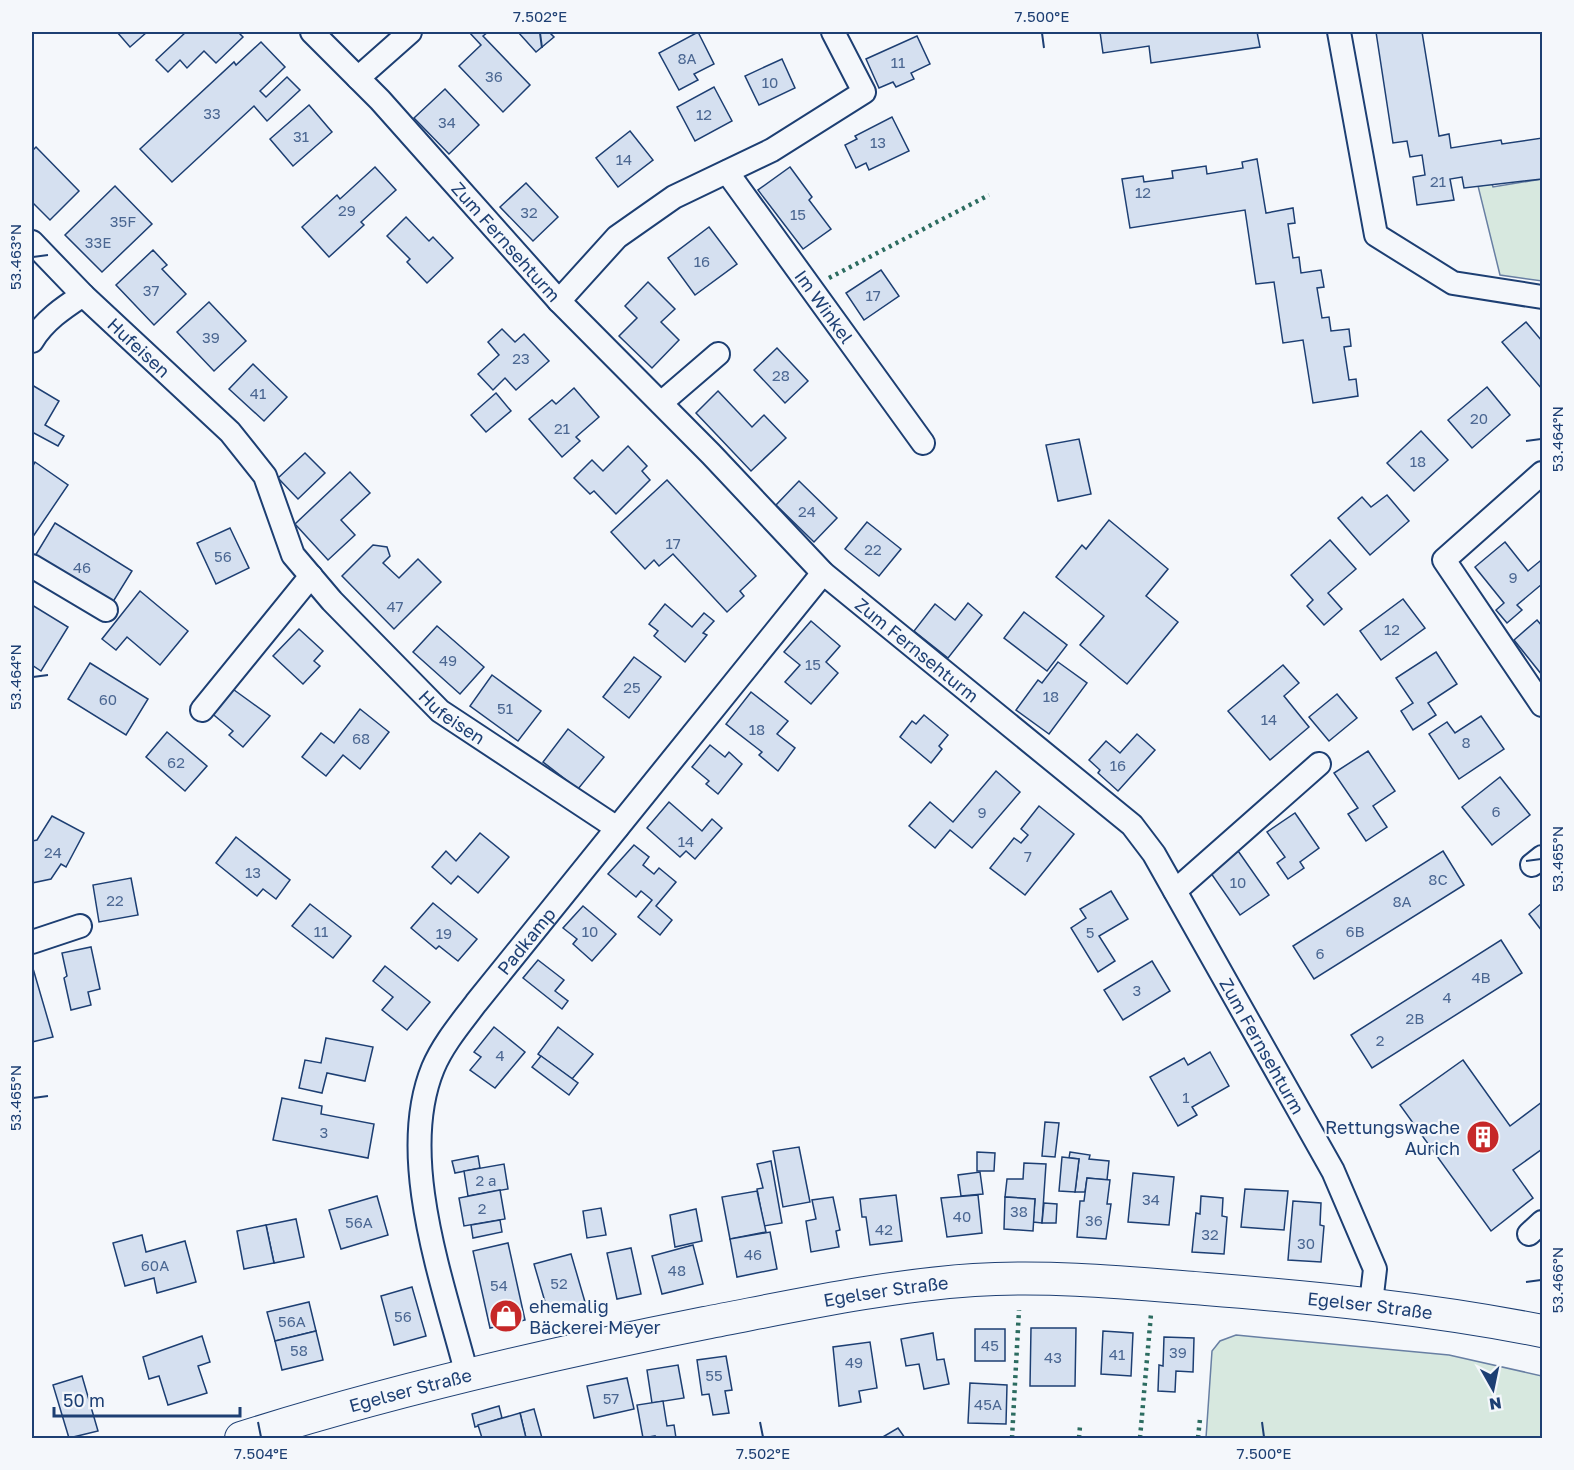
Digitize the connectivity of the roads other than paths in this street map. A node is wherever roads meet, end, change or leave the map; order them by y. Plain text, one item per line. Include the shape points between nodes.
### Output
1 (312, 32) edge
2 (410, 32) edge
3 (833, 32) edge
4 (1340, 32) edge
5 (358, 78) junction
6 (726, 172) junction
7 (32, 242) edge
8 (83, 295) junction
9 (1542, 297) edge
10 (559, 301) junction
11 (32, 341) edge
12 (718, 354) dead end
13 (661, 403) junction
14 (923, 443) dead end
15 (1542, 473) edge
16 (32, 566) edge
17 (823, 573) junction
18 (311, 576) junction
19 (106, 610) dead end
20 (1542, 705) edge
21 (202, 710) dead end
22 (1319, 764) dead end
23 (617, 828) junction
24 (1175, 891) junction
25 (80, 926) dead end
26 (32, 942) edge
27 (1371, 1304) junction
28 (1542, 1331) edge
29 (467, 1375) junction
30 (241, 1438) edge

1 - 5 street, Zum Fernsehturm
2 - 5 street
3 - 6 street via 864,92 772,150
4 - 9 street via 1376,235 1453,283
5 - 10 street, Zum Fernsehturm
6 - 10 street via 674,197 617,237
6 - 14 street, Im Winkel
7 - 8 street, Hufeisen
8 - 11 street via 61,309
8 - 18 street, Hufeisen via 230,432 265,476 293,555
10 - 13 street, Zum Fernsehturm
12 - 13 street
13 - 17 street, Zum Fernsehturm
15 - 20 street via 1444,560
16 - 19 street
17 - 23 street, Padkamp
17 - 24 street, Zum Fernsehturm via 1132,825
18 - 21 street
18 - 23 street, Hufeisen via 440,711
22 - 24 street
23 - 29 street, Padkamp via 464,1018 433,1068 422,1114 420,1190
24 - 27 street, Zum Fernsehturm via 1334,1171 1375,1269
25 - 26 street
27 - 28 main road, Egelser Straße
27 - 29 main road, Egelser Straße via 1143,1284 976,1280 915,1286 764,1312
29 - 30 main road, Egelser Straße

